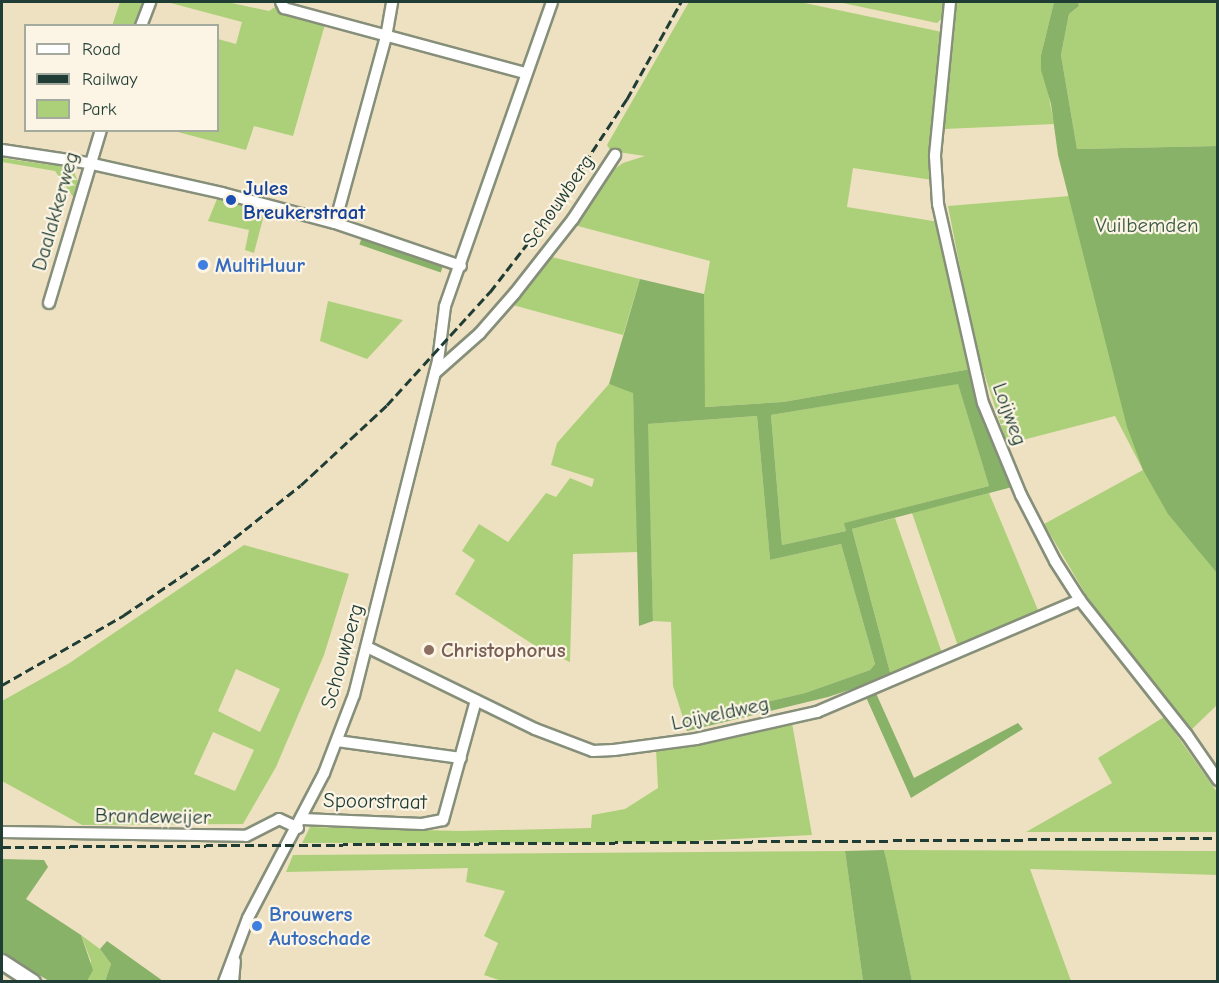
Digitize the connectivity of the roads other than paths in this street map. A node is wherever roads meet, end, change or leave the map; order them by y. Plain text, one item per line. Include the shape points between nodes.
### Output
1 (150, 2) edge
2 (281, 2) edge
3 (392, 2) edge
4 (552, 2) edge
5 (950, 2) edge
6 (142, 24) edge
7 (386, 37) junction
8 (525, 73) junction
9 (100, 132) edge
10 (2, 150) edge
11 (615, 155) dead end
12 (88, 163) junction
13 (335, 223) junction
14 (461, 266) junction
15 (49, 303) dead end
16 (435, 373) junction
17 (1080, 600) junction
18 (367, 647) junction
19 (476, 700) junction
20 (337, 741) junction
21 (461, 758) junction
22 (1218, 780) edge
23 (300, 823) junction
24 (2, 832) edge
25 (241, 932) junction
26 (2, 962) edge
27 (30, 980) edge
28 (224, 981) edge
29 (233, 981) edge

1 - 6 street
2 - 7 street via 284,8
3 - 7 street
4 - 8 street, Schouwberg
5 - 17 street, Loijweg via 934,156 938,204 969,354 1002,452 1055,561
7 - 8 street
7 - 13 street
8 - 14 street, Schouwberg
9 - 12 street, Daalakkerweg
10 - 12 street
11 - 16 street, Schouwberg via 573,219 515,292 480,333
12 - 13 street
12 - 15 street, Daalakkerweg
13 - 14 street
14 - 16 street, Schouwberg via 445,306
16 - 18 street, Schouwberg
17 - 19 street, Loijveldweg via 817,712 642,748 593,751 535,729
17 - 22 street, Loijweg
18 - 19 street, Loijveldweg
18 - 20 street, Schouwberg
19 - 21 street
20 - 21 street
20 - 23 street, Schouwberg
21 - 23 street, Spoorstraat via 445,816 439,822
23 - 24 street, Brandeweijer via 279,819 246,836
23 - 25 street, Schouwberg
25 - 28 street, Schouwberg
25 - 29 street, Schouwberg
26 - 27 main road

